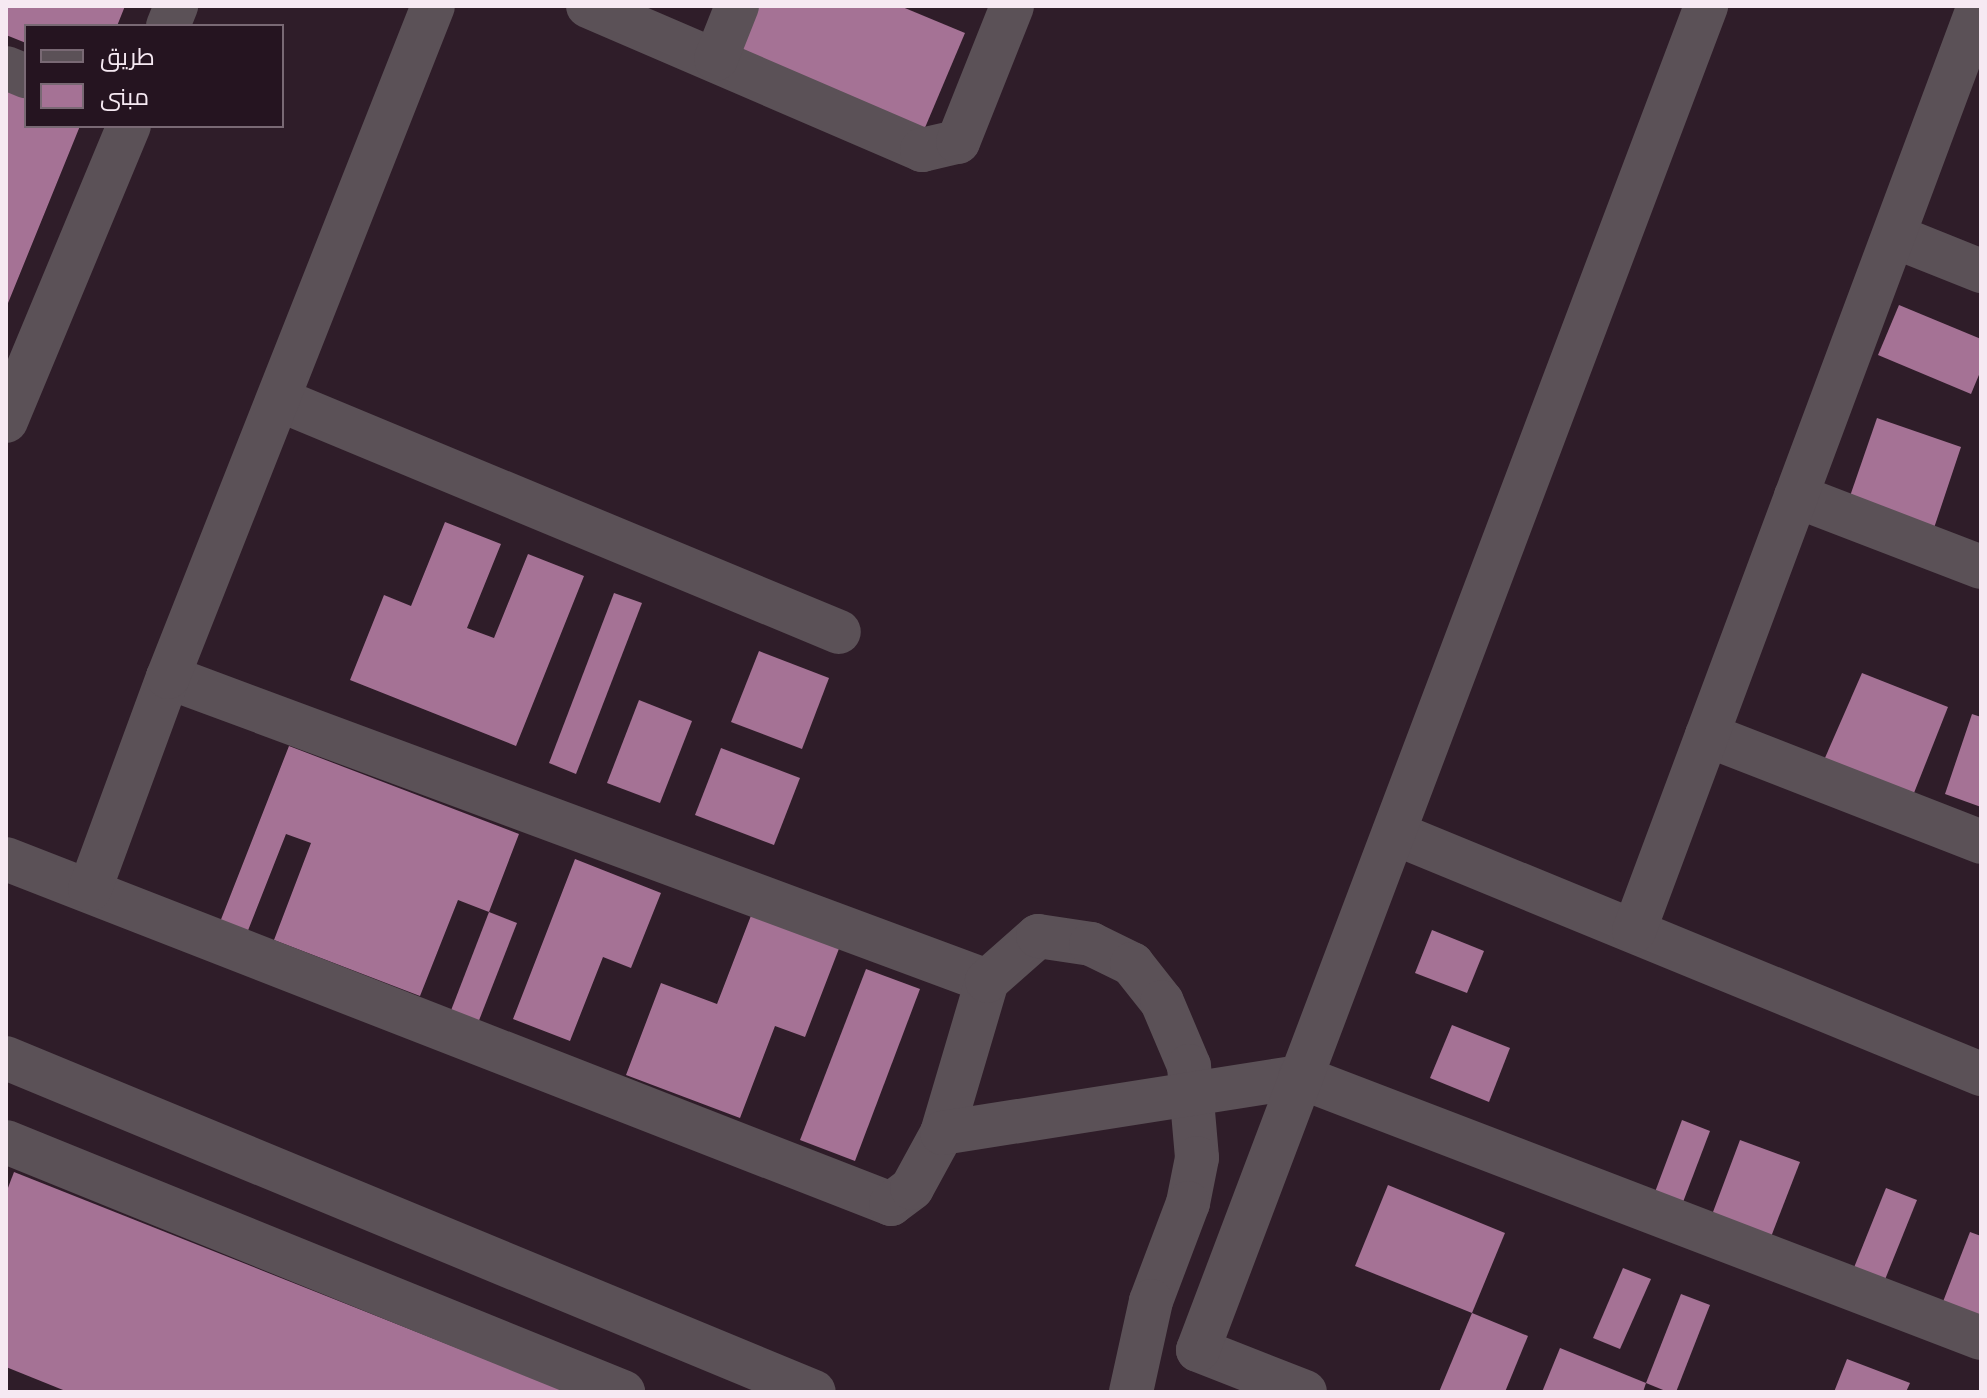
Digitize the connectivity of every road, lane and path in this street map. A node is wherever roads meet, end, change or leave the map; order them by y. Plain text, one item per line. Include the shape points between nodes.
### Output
1 (433, 6) edge
2 (588, 6) edge
3 (737, 6) edge
4 (1012, 6) edge
5 (1706, 6) edge
6 (1979, 6) edge
7 (716, 59) junction
8 (128, 128) edge
9 (1896, 237) junction
10 (1981, 271) edge
11 (280, 400) junction
12 (6, 421) edge
13 (1796, 496) junction
14 (1981, 567) edge
15 (839, 632) dead end
16 (168, 677) junction
17 (1707, 735) junction
18 (1394, 833) junction
19 (1981, 842) edge
20 (6, 859) edge
21 (90, 889) junction
22 (1634, 931) junction
23 (987, 981) junction
24 (8, 1065) edge
25 (1981, 1074) edge
26 (1300, 1077) junction
27 (1194, 1094) junction
28 (942, 1133) junction
29 (6, 1142) edge
30 (1981, 1338) edge
31 (623, 1392) edge
32 (814, 1392) edge
33 (1131, 1392) edge
34 (1305, 1392) edge

1 - 11 street
2 - 7 street
3 - 7 street
4 - 7 street via 958,142 940,149 922,150
5 - 18 street
6 - 9 street
8 - 12 street
9 - 10 street
9 - 13 street
11 - 15 street
11 - 16 street
13 - 14 street
13 - 17 street
16 - 21 street
16 - 23 street
17 - 19 street
17 - 22 street
18 - 22 street
18 - 26 street
20 - 21 street
21 - 28 street via 891,1204 912,1188
22 - 25 street
23 - 27 street via 1038,936 1091,944 1132,964 1162,1002 1189,1066
23 - 28 street
24 - 32 street
26 - 27 street
26 - 30 street
26 - 34 street via 1198,1350
27 - 28 street
27 - 33 street via 1197,1158 1188,1203 1151,1301
29 - 31 street

